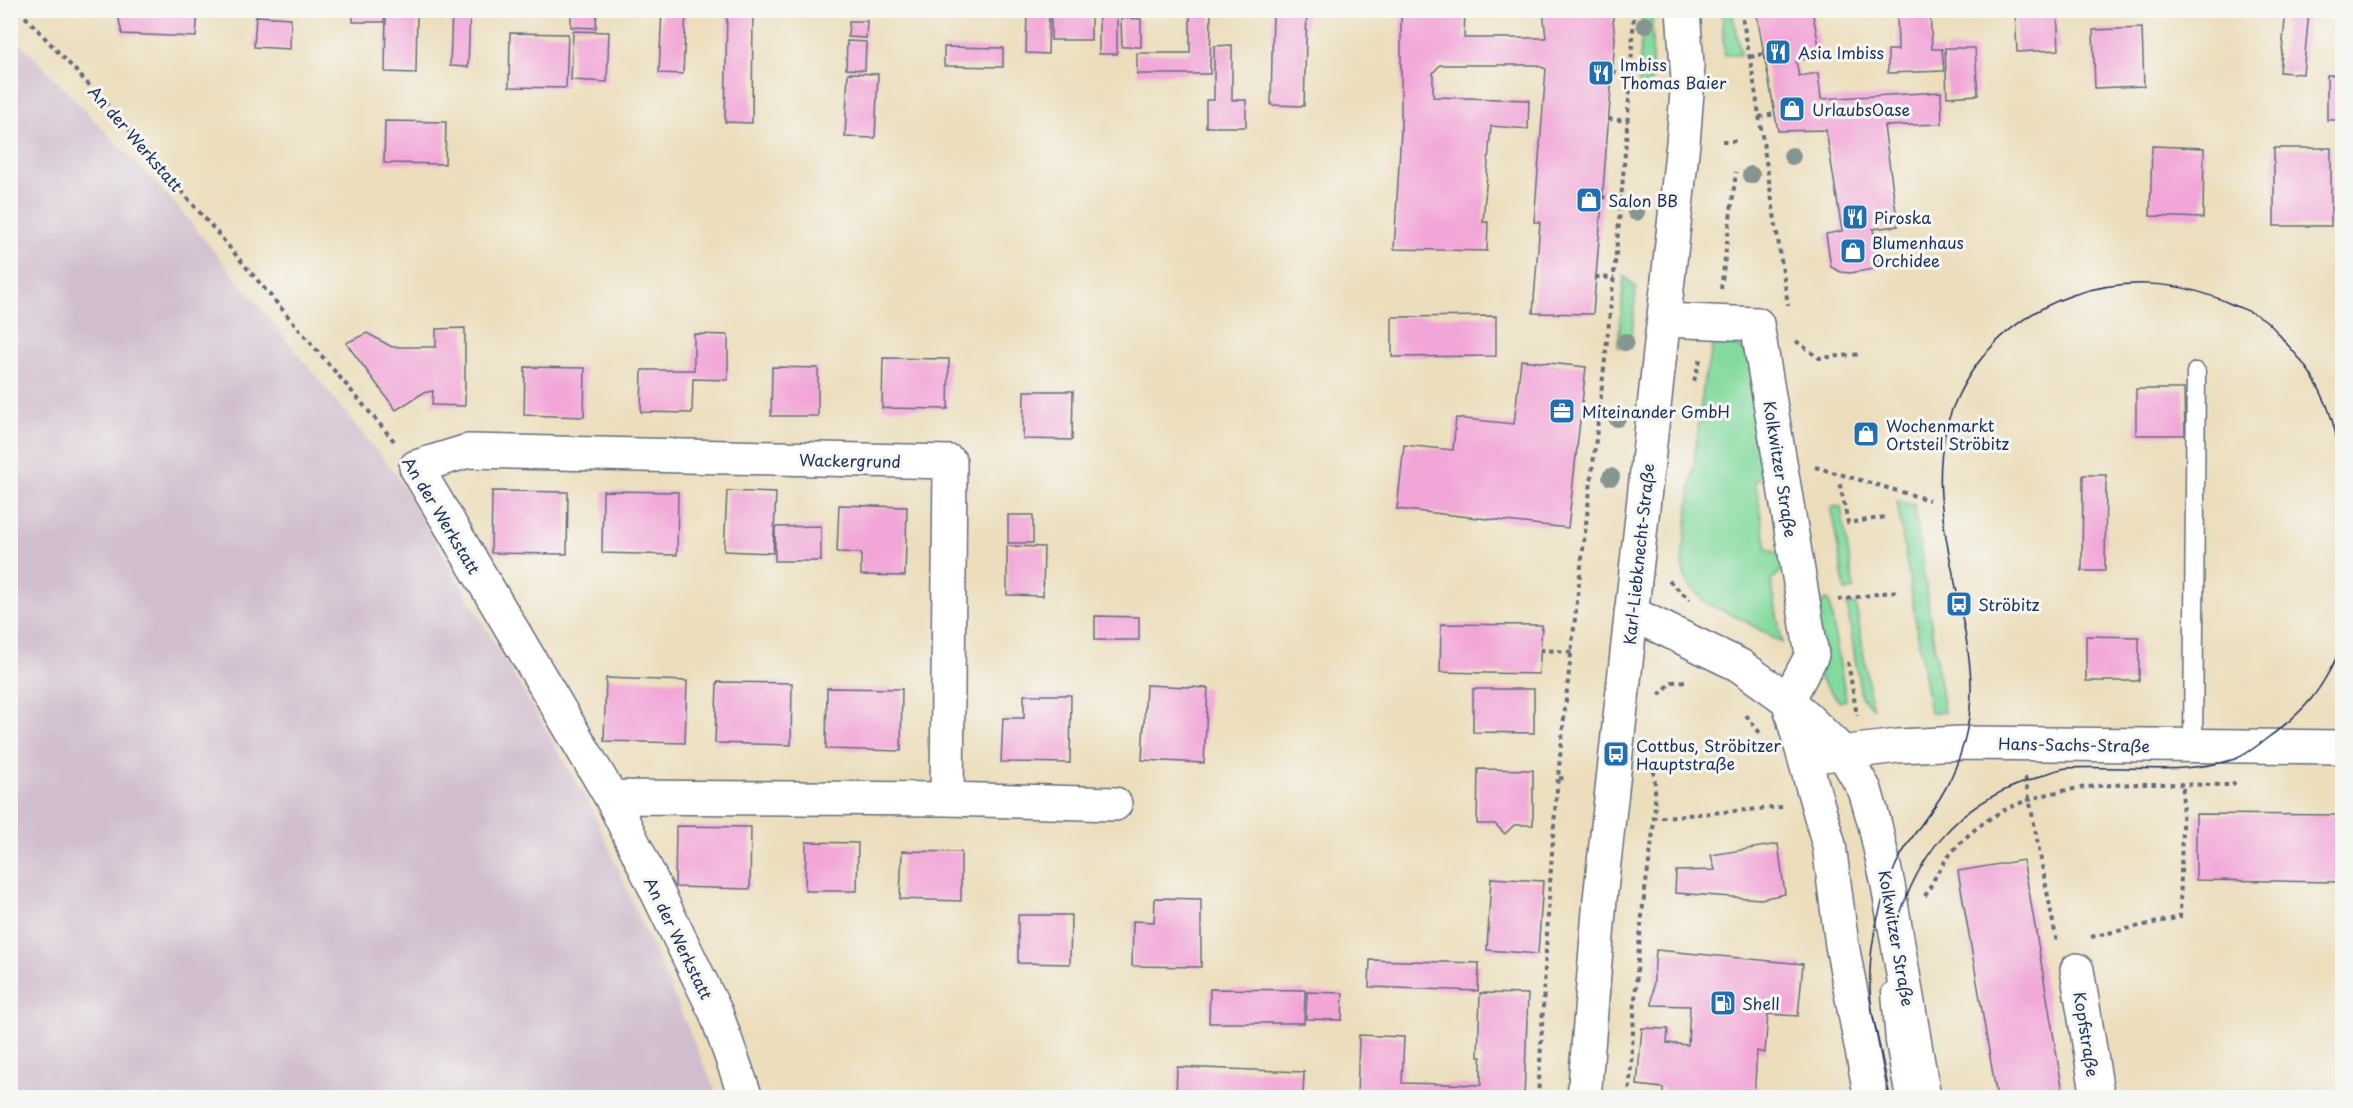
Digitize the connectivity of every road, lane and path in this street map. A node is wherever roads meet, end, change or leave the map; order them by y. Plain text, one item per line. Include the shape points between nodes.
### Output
1 (19, 10) edge
2 (1683, 10) edge
3 (1741, 10) edge
4 (1634, 11) edge
5 (1612, 14) dead end
6 (1763, 54) dead end
7 (1750, 57) junction
8 (1612, 72) dead end
9 (1631, 73) junction
10 (1774, 114) dead end
11 (1759, 117) junction
12 (1608, 119) dead end
13 (1628, 121) junction
14 (1722, 141) dead end
15 (1738, 141) dead end
16 (1736, 172) dead end
17 (1601, 197) dead end
18 (1622, 198) junction
19 (1595, 277) dead end
20 (1614, 278) junction
21 (1789, 316) dead end
22 (1664, 320) junction
23 (1710, 324) junction
24 (1795, 351) dead end
25 (1862, 354) dead end
26 (2196, 372) dead end
27 (1694, 383) dead end
28 (1581, 414) dead end
29 (1599, 416) junction
30 (1813, 455) dead end
31 (416, 467) junction
32 (1840, 484) dead end
33 (1929, 500) dead end
34 (1886, 517) dead end
35 (1897, 591) dead end
36 (1837, 600) dead end
37 (1631, 613) junction
38 (1540, 650) dead end
39 (1572, 652) junction
40 (1691, 681) dead end
41 (1656, 698) dead end
42 (1788, 700) junction
43 (1741, 709) dead end
44 (1766, 740) dead end
45 (2021, 744) junction
46 (2193, 746) junction
47 (2343, 747) edge
48 (1843, 753) junction
49 (1651, 755) dead end
50 (1805, 757) junction
51 (2241, 775) dead end
52 (1559, 778) junction
53 (1567, 779) dead end
54 (2183, 785) junction
55 (611, 797) junction
56 (1785, 797) dead end
57 (947, 799) junction
58 (2028, 799) junction
59 (1114, 804) dead end
60 (1652, 818) junction
61 (1924, 899) dead end
62 (1895, 930) junction
63 (2075, 951) junction
64 (746, 1098) edge
65 (1538, 1098) edge
66 (1584, 1098) edge
67 (1629, 1098) edge
68 (1871, 1098) edge
69 (1905, 1098) edge
70 (1924, 1098) edge
71 (2098, 1098) edge

1 - 31 path, An der Werkstatt via 117,115
2 - 22 street, Karl-Liebknecht-Straße via 1688,79
3 - 7 path
4 - 5 path
4 - 9 path
6 - 7 path
7 - 11 path
8 - 9 path
9 - 13 path
10 - 11 path
11 - 21 path
12 - 13 path
13 - 18 path
14 - 15 path
16 - 23 path via 1718,306
17 - 18 path
18 - 20 path
19 - 20 path
20 - 29 path
22 - 23 street, Kolkwitzer Straße
22 - 37 street, Karl-Liebknecht-Straße
23 - 27 path
23 - 42 street, Kolkwitzer Straße via 1757,324 1812,655
24 - 25 path via 1793,339 1819,358
26 - 46 lane
28 - 29 path
29 - 39 path
30 - 33 path via 1815,467
31 - 55 street, An der Werkstatt
31 - 57 street, Wackergrund via 468,451 950,462
32 - 34 path via 1848,523
35 - 36 path
37 - 42 street, Kolkwitzer Straße via 1739,665
37 - 66 street, Karl-Liebknecht-Straße via 1600,899
38 - 39 path
39 - 52 path
40 - 41 path via 1672,682
42 - 48 street, Kolkwitzer Straße
42 - 50 street
43 - 44 path
45 - 46 street, Hans-Sachs-Straße
45 - 48 street, Hans-Sachs-Straße via 1920,744
45 - 58 path
46 - 47 street, Hans-Sachs-Straße
48 - 50 street, Hans-Sachs-Straße
48 - 62 street, Kolkwitzer Straße via 1865,790
49 - 60 path via 1655,774
50 - 68 street via 1829,845 1842,945
51 - 54 path via 2232,785
52 - 53 path
52 - 65 path
54 - 58 path via 2083,786
54 - 63 path via 2180,917
55 - 57 street
55 - 64 street, An der Werkstatt via 716,1013
56 - 60 path via 1787,807
57 - 59 street
58 - 61 path via 1998,813 1970,834 1943,864
58 - 63 path via 2058,945
60 - 67 path
62 - 69 lane via 1890,977
62 - 70 street, Kolkwitzer Straße
63 - 71 street, Kopfstraße

